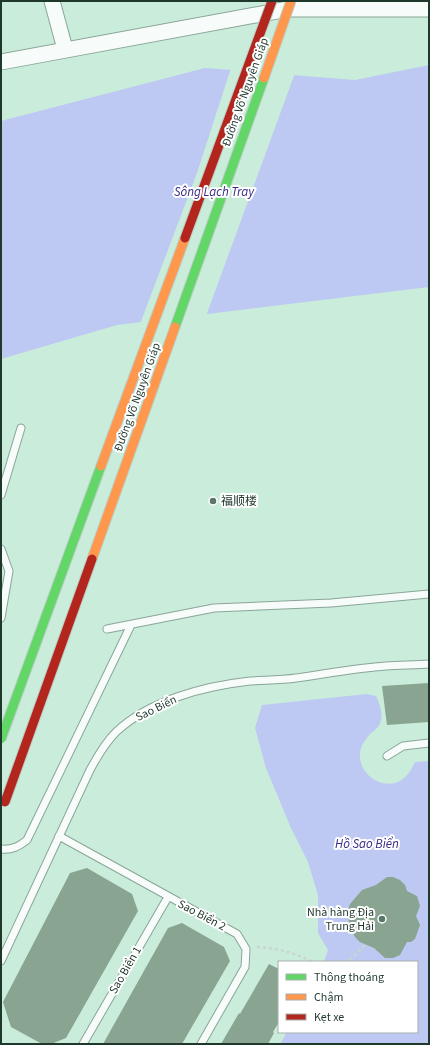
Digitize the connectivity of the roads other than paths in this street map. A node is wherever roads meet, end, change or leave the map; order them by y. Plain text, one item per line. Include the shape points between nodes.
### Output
1 (52, 1) edge
2 (272, 1) edge
3 (291, 1) edge
4 (429, 9) edge
5 (65, 49) junction
6 (1, 62) edge
7 (20, 428) dead end
8 (1, 495) edge
9 (1, 549) edge
10 (429, 594) edge
11 (1, 618) edge
12 (131, 625) junction
13 (107, 629) dead end
14 (429, 664) edge
15 (1, 739) edge
16 (429, 743) edge
17 (387, 756) dead end
18 (5, 802) dead end
19 (59, 836) junction
20 (1, 849) edge
21 (168, 896) junction
22 (1, 961) edge
23 (82, 1044) edge
24 (201, 1044) edge

1 - 5 street
2 - 15 main road, Đường Võ Nguyên Giáp, bridge
3 - 18 main road, Đường Võ Nguyên Giáp, bridge
4 - 5 street via 288,9
5 - 6 street
7 - 8 lane
9 - 11 lane via 9,571
10 - 12 lane via 331,603 214,608
12 - 13 lane
12 - 20 lane via 27,840 18,847
14 - 19 lane, Sao Biển via 386,666 249,682 188,694 145,711 115,733 101,750
16 - 17 lane via 403,746
19 - 21 lane, Sao Biển 2
19 - 22 lane, Sao Biển
21 - 23 lane, Sao Biển 1
21 - 24 lane, Sao Biển 2 via 237,934 246,949 245,967

